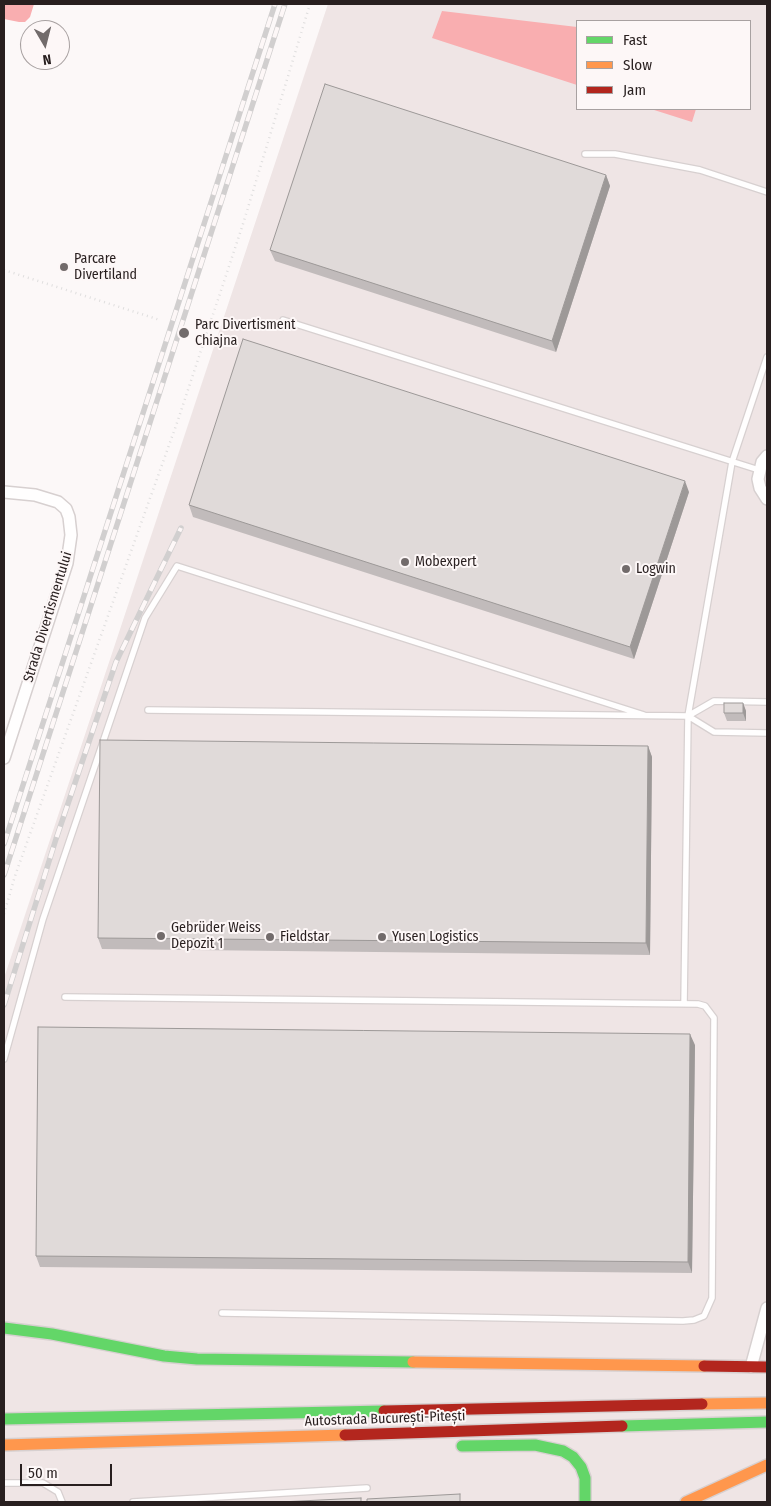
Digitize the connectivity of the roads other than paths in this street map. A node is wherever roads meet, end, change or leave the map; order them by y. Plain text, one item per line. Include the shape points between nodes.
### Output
1 (585, 154) dead end
2 (767, 192) edge
3 (283, 320) dead end
4 (767, 357) edge
5 (767, 456) edge
6 (732, 462) junction
7 (759, 470) junction
8 (4, 492) edge
9 (767, 499) edge
10 (767, 702) edge
11 (148, 710) dead end
12 (644, 715) junction
13 (688, 716) junction
14 (767, 733) edge
15 (4, 758) edge
16 (65, 997) dead end
17 (684, 1004) junction
18 (4, 1059) edge
19 (767, 1308) edge
20 (222, 1313) dead end
21 (4, 1328) edge
22 (751, 1367) junction
23 (767, 1367) edge
24 (767, 1403) edge
25 (4, 1419) edge
26 (767, 1422) edge
27 (100, 1443) junction
28 (4, 1445) edge
29 (446, 1446) dead end
30 (327, 1448) dead end
31 (767, 1465) edge
32 (4, 1483) edge
33 (367, 1488) dead end
34 (62, 1502) edge
35 (133, 1502) edge
36 (585, 1502) edge
37 (686, 1502) edge

1 - 2 lane via 615,154 700,170
3 - 6 lane
4 - 6 lane
5 - 7 street
6 - 7 lane
6 - 13 lane
7 - 9 street via 760,488
8 - 15 street, Strada Divertismentului via 35,495 58,502 66,509 71,535 67,563
10 - 13 lane via 714,701
11 - 12 lane
12 - 13 lane
12 - 18 lane via 177,566 145,618 43,919
13 - 14 lane via 714,732
13 - 17 lane
16 - 17 lane
17 - 20 lane via 705,1006 711,1011 715,1025 712,1298 704,1316 683,1321
19 - 22 street
21 - 22 main road via 197,1359
22 - 23 main road
24 - 25 main road, Autostrada București-Pitești
26 - 27 main road, Autostrada București-Pitești
27 - 28 main road, Autostrada București-Pitești
27 - 30 main road via 189,1449
29 - 36 main road via 535,1446 563,1451 581,1467 585,1478
31 - 37 main road
32 - 34 lane via 43,1483 58,1492
33 - 35 lane

